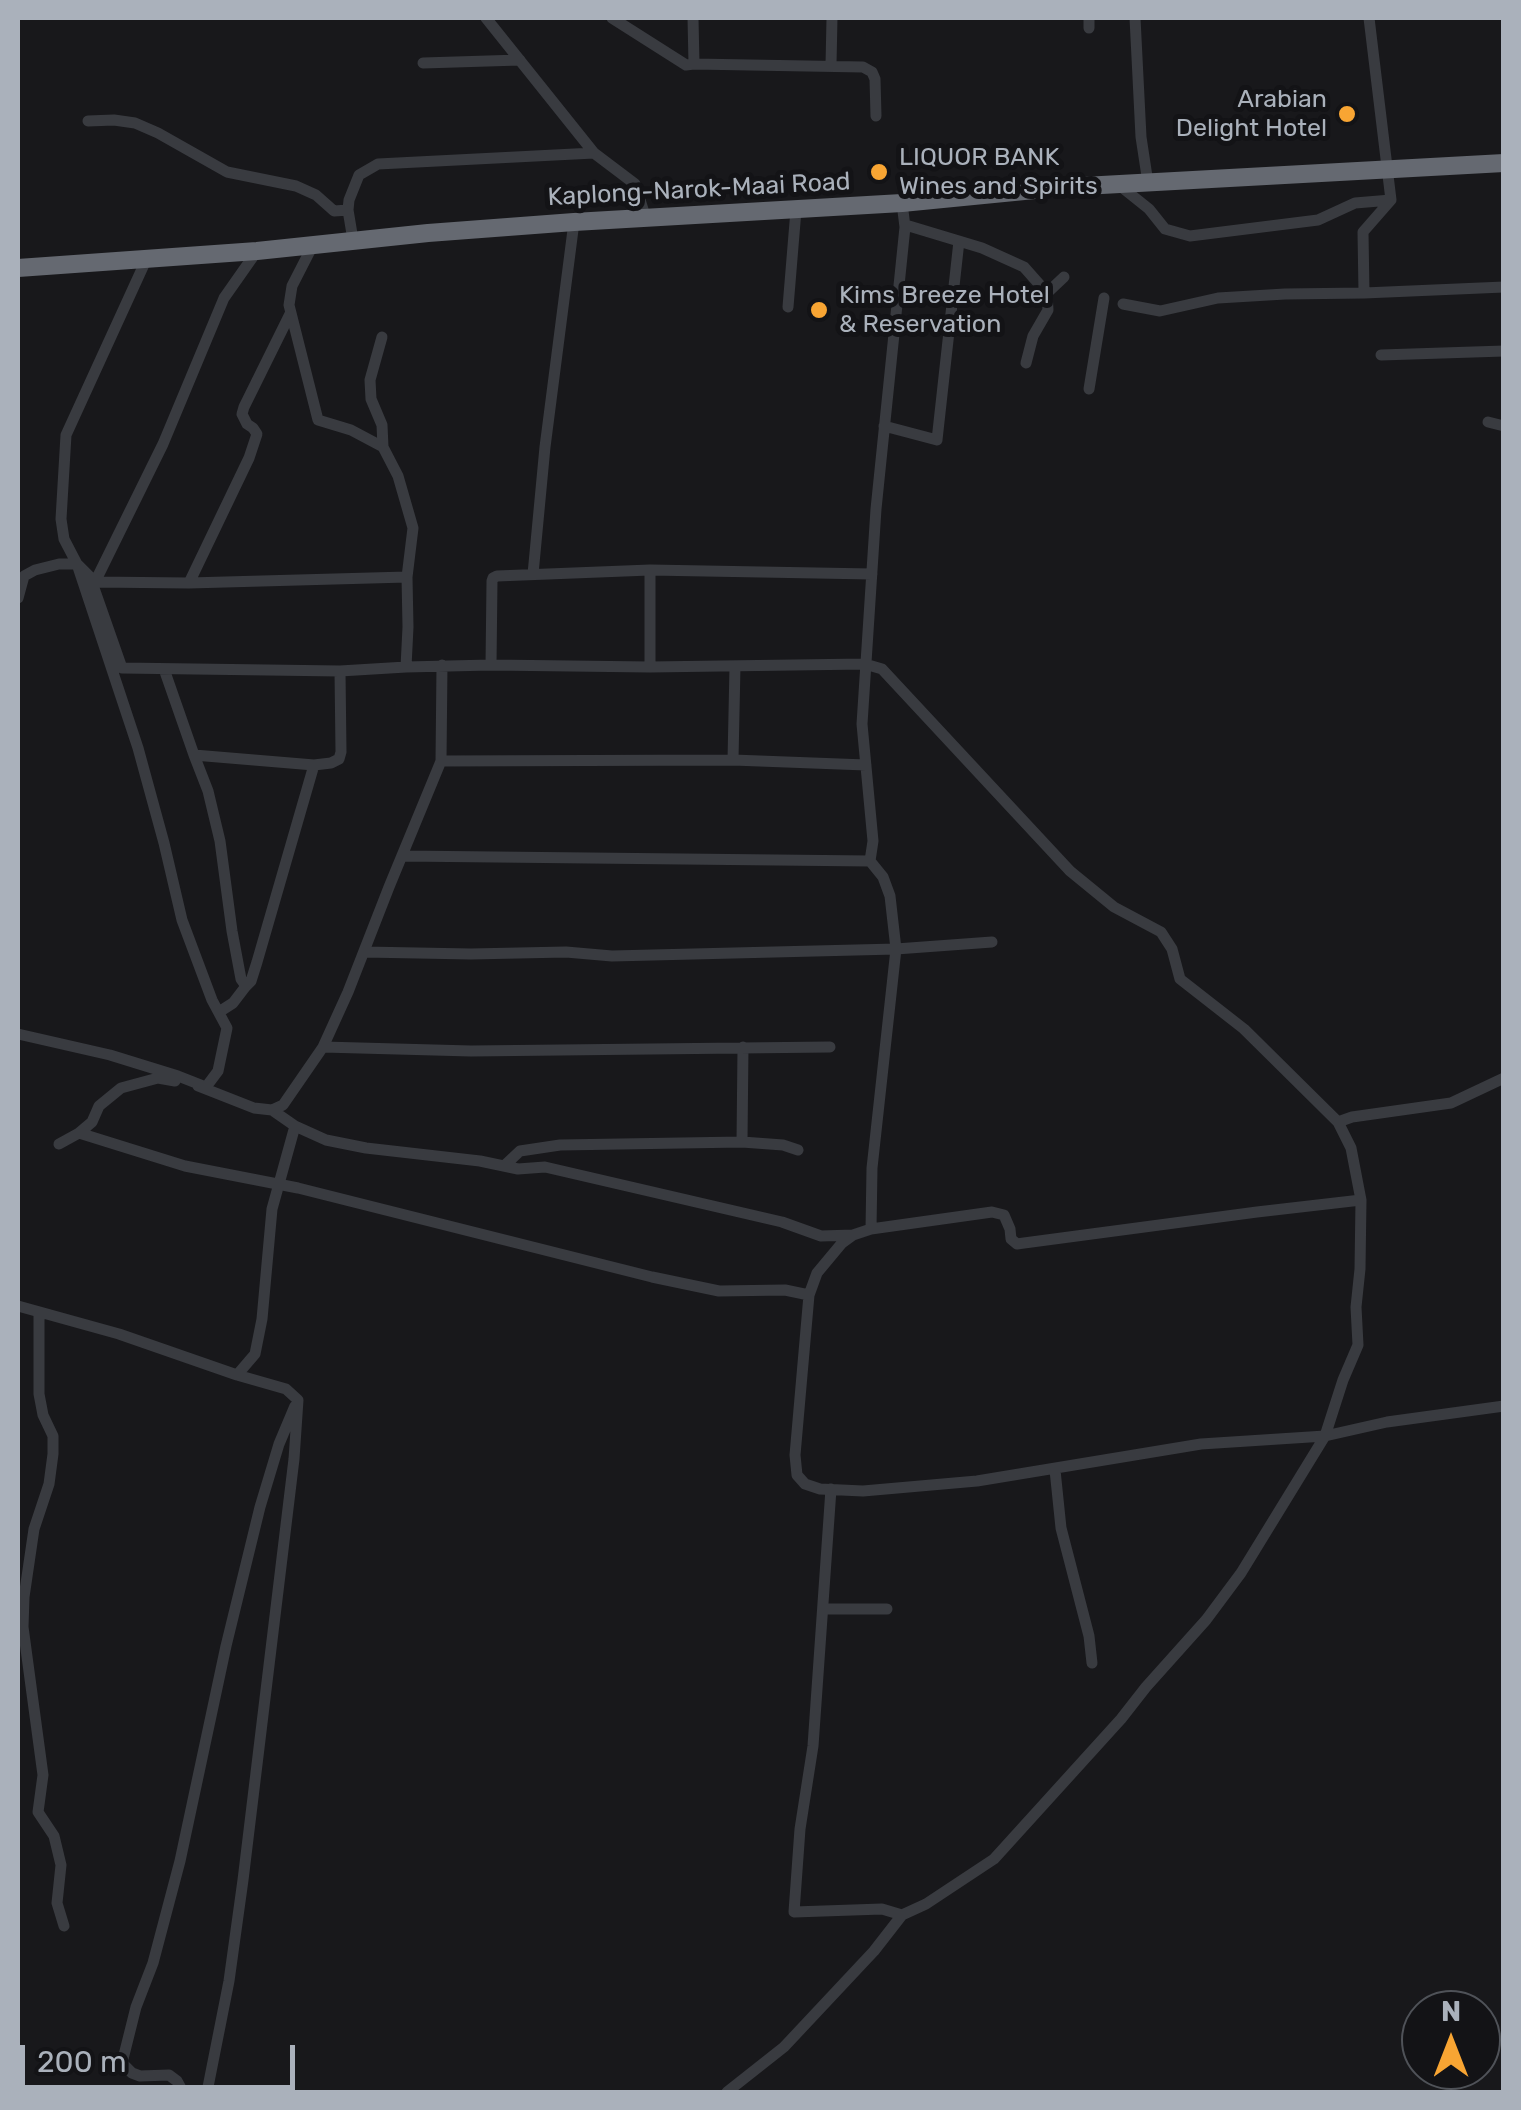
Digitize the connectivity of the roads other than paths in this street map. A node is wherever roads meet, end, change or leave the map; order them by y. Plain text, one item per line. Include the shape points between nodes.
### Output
1 (486, 18) edge
2 (612, 18) edge
3 (693, 18) edge
4 (832, 18) edge
5 (1135, 18) edge
6 (1370, 18) edge
7 (520, 60) junction
8 (422, 63) dead end
9 (694, 64) junction
10 (831, 65) junction
11 (876, 116) dead end
12 (88, 121) dead end
13 (594, 153) junction
14 (1504, 163) edge
15 (1386, 170) junction
16 (1148, 183) junction
17 (1119, 184) junction
18 (1391, 200) junction
19 (902, 203) junction
20 (348, 210) junction
21 (796, 210) junction
22 (646, 219) junction
23 (574, 222) junction
24 (905, 227) junction
25 (354, 240) junction
26 (960, 242) junction
27 (314, 243) junction
28 (257, 251) junction
29 (147, 258) junction
30 (18, 268) edge
31 (1064, 278) dead end
32 (1504, 287) edge
33 (1047, 293) junction
34 (1364, 293) junction
35 (1104, 298) dead end
36 (1123, 304) dead end
37 (788, 307) dead end
38 (290, 314) junction
39 (382, 338) dead end
40 (1504, 351) edge
41 (1382, 355) dead end
42 (1026, 363) dead end
43 (1089, 388) dead end
44 (1488, 422) dead end
45 (884, 426) junction
46 (1504, 426) edge
47 (383, 448) junction
48 (76, 564) junction
49 (650, 570) junction
50 (532, 574) junction
51 (872, 574) junction
52 (407, 577) junction
53 (95, 582) junction
54 (189, 583) junction
55 (18, 598) edge
56 (865, 664) junction
57 (492, 665) junction
58 (442, 666) junction
59 (735, 666) junction
60 (406, 667) junction
61 (650, 667) junction
62 (164, 669) junction
63 (340, 670) junction
64 (194, 756) junction
65 (732, 760) junction
66 (441, 761) junction
67 (866, 764) junction
68 (314, 765) junction
69 (402, 856) junction
70 (870, 861) junction
71 (992, 942) dead end
72 (896, 950) junction
73 (364, 952) junction
74 (246, 986) junction
75 (219, 1012) junction
76 (18, 1034) edge
77 (323, 1048) junction
78 (743, 1048) junction
79 (830, 1048) dead end
80 (1504, 1078) edge
81 (206, 1087) junction
82 (272, 1110) junction
83 (1338, 1122) junction
84 (295, 1126) junction
85 (80, 1133) junction
86 (742, 1142) junction
87 (59, 1144) dead end
88 (798, 1150) dead end
89 (504, 1166) junction
90 (279, 1184) junction
91 (1361, 1200) junction
92 (871, 1229) junction
93 (853, 1235) junction
94 (810, 1295) junction
95 (18, 1308) edge
96 (39, 1312) junction
97 (237, 1375) junction
98 (298, 1400) junction
99 (1504, 1406) edge
100 (1326, 1436) junction
101 (1054, 1470) junction
102 (831, 1490) junction
103 (824, 1609) junction
104 (887, 1609) dead end
105 (1092, 1663) dead end
106 (902, 1915) junction
107 (64, 1926) dead end
108 (183, 2092) edge
109 (207, 2092) edge
110 (727, 2092) edge

1 - 7 street
2 - 9 street
3 - 9 street
4 - 10 street
5 - 16 street
6 - 15 street
7 - 8 street
7 - 13 street
9 - 10 street
10 - 11 street via 872,72
12 - 20 street via 134,123 227,172 296,186 334,211
13 - 20 street via 378,164 359,175
13 - 22 street via 635,184
14 - 15 highway, Kaplong-Narok-Maai Road
15 - 16 highway, Kaplong-Narok-Maai Road
15 - 18 street
16 - 17 highway, Kaplong-Narok-Maai Road
17 - 18 street via 1165,229 1190,236 1318,220 1355,204
17 - 19 highway, Kaplong-Narok-Maai Road
18 - 34 street via 1363,232
19 - 21 highway, Kaplong-Narok-Maai Road
19 - 24 street
20 - 25 street
21 - 22 highway, Kaplong-Narok-Maai Road
21 - 37 street
22 - 23 highway, Kaplong-Narok-Maai Road
23 - 25 highway, Kaplong-Narok-Maai Road
23 - 50 street
24 - 26 street
24 - 45 street
25 - 27 highway, Kaplong-Narok-Maai Road
26 - 33 street via 1024,267
26 - 45 street via 937,440
27 - 28 highway, Kaplong-Narok-Maai Road
27 - 38 street via 292,286
28 - 29 highway, Kaplong-Narok-Maai Road
28 - 53 street via 224,298
29 - 30 highway, Kaplong-Narok-Maai Road
29 - 48 street via 66,435 61,519
31 - 33 street
32 - 34 street
33 - 42 street via 1048,310
34 - 36 street via 1218,298 1160,310
35 - 43 street
38 - 47 street via 318,420
38 - 54 street via 242,414 257,434 249,458
39 - 47 street via 370,380
40 - 41 street
44 - 46 street
45 - 51 street
47 - 52 street via 413,528
48 - 53 street
48 - 55 street via 24,576
48 - 75 street via 138,748 182,920
49 - 50 street
49 - 51 street
49 - 61 street
50 - 57 street via 493,578
51 - 56 street
52 - 54 street
52 - 60 street
53 - 54 street
53 - 62 street via 122,668
56 - 59 street
56 - 67 street
56 - 83 street via 882,669 1070,871 1114,907 1161,932 1180,979 1244,1029
57 - 58 street
57 - 61 street
58 - 60 street
58 - 66 street
59 - 61 street
59 - 65 street
60 - 63 street
62 - 63 street
62 - 64 street
63 - 68 street via 342,752
64 - 68 street
64 - 74 street via 220,842
65 - 66 street
65 - 67 street
66 - 69 street
67 - 70 street
68 - 74 street
69 - 70 street
69 - 73 street
70 - 72 street via 890,896
71 - 72 street
72 - 73 street
72 - 92 street
73 - 77 street
74 - 75 street
75 - 81 street via 224,1045
76 - 81 street
77 - 78 street
77 - 82 street via 284,1105
78 - 79 street
78 - 86 street
80 - 83 street via 1451,1103
81 - 82 street
81 - 85 street via 158,1078 122,1088
82 - 84 street
83 - 91 street via 1352,1148
84 - 89 street via 366,1148
84 - 90 street
85 - 87 street
85 - 90 street via 186,1166
86 - 88 street
86 - 89 street via 560,1145 520,1151
89 - 93 street via 545,1166 821,1236
90 - 94 street via 719,1290
90 - 97 street via 255,1354
91 - 92 street via 1024,1244 1011,1239 1004,1215 992,1212
91 - 100 street via 1358,1345
92 - 93 street
93 - 94 street via 817,1273
94 - 102 street via 796,1471 806,1484
95 - 96 street
96 - 97 street
96 - 107 street via 39,1394 52,1454 34,1530 24,1627 43,1775 38,1812 58,1850 57,1902
97 - 98 street via 286,1389
98 - 108 street via 260,1507 180,1861 122,2063 140,2076 169,2075
98 - 109 street via 243,1880
99 - 100 street
100 - 101 street via 1201,1444
100 - 106 street via 1241,1573 1121,1719 994,1860
101 - 102 street
101 - 105 street
102 - 103 street
103 - 104 street
103 - 106 street via 794,1912 882,1909
106 - 110 street via 784,2047

